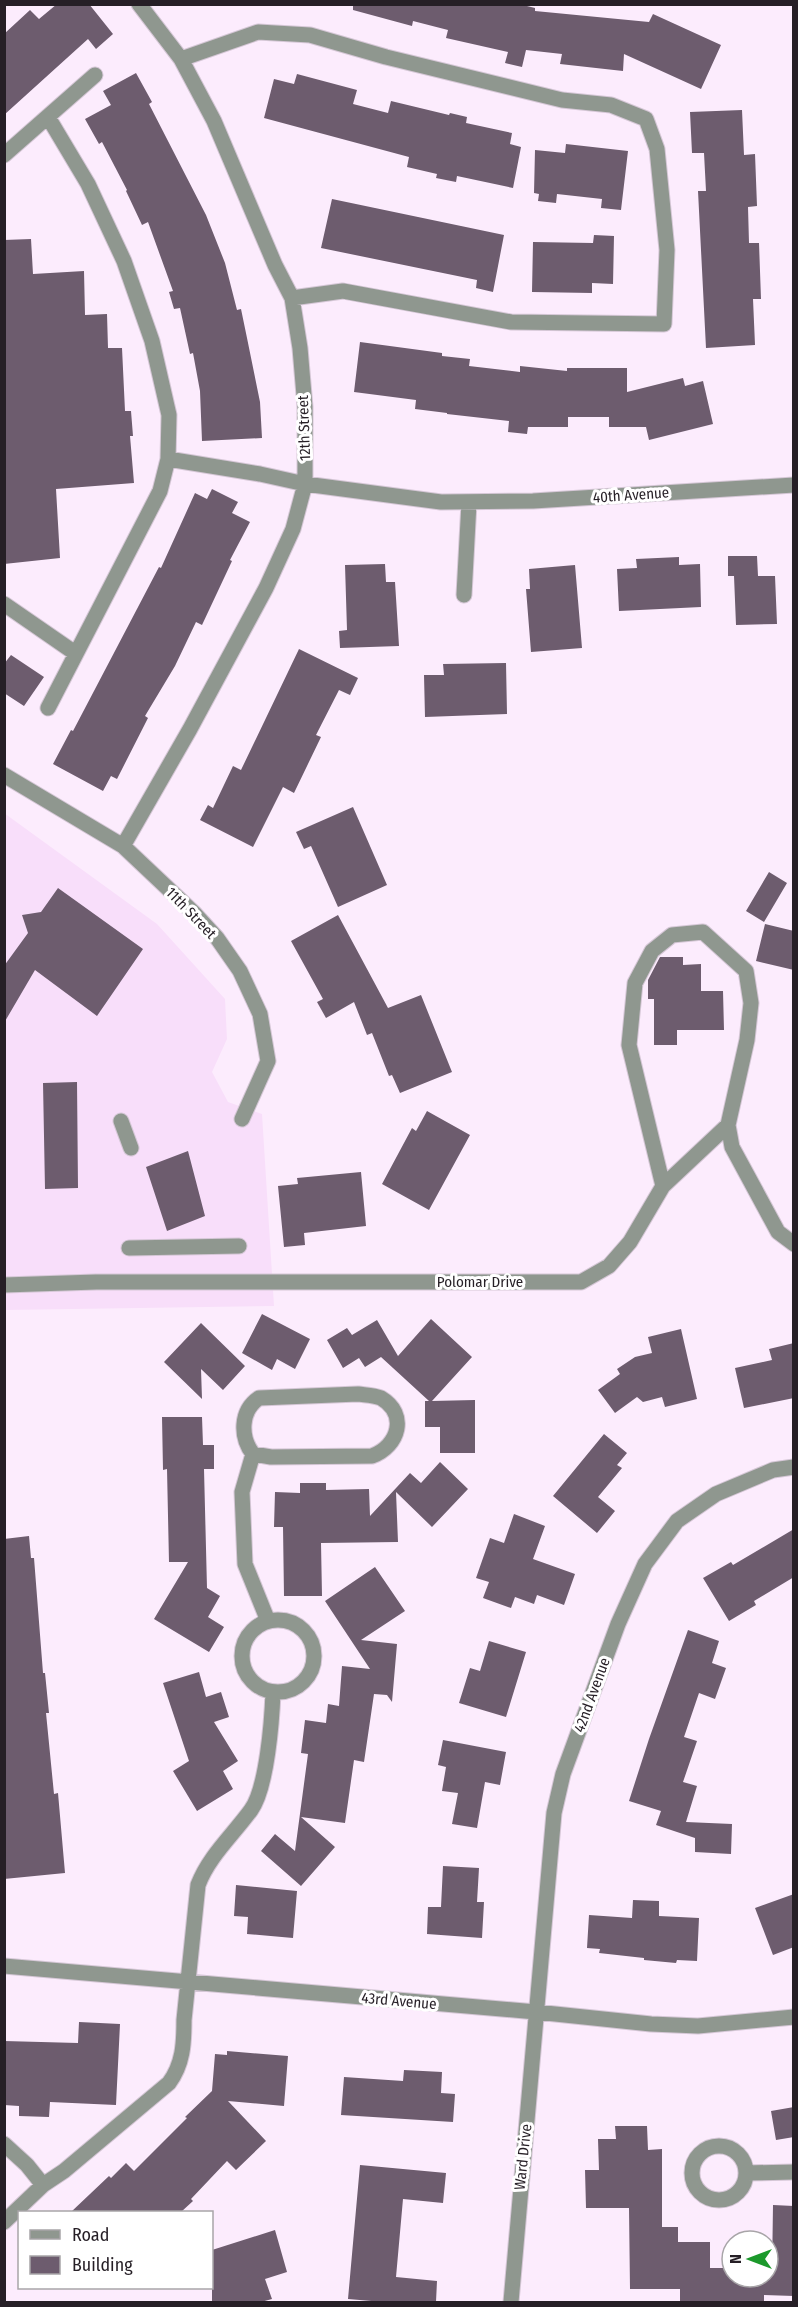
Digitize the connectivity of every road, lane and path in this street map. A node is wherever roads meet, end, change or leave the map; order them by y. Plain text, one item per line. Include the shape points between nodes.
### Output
1 (139, 4) edge
2 (181, 59) junction
3 (95, 75) dead end
4 (48, 117) junction
5 (4, 154) edge
6 (292, 298) junction
7 (168, 459) junction
8 (306, 484) junction
9 (794, 485) edge
10 (469, 503) junction
11 (464, 595) dead end
12 (4, 604) edge
13 (75, 653) junction
14 (48, 708) dead end
15 (4, 775) edge
16 (123, 846) junction
17 (242, 1119) dead end
18 (121, 1121) dead end
19 (728, 1125) junction
20 (132, 1148) dead end
21 (663, 1186) junction
22 (794, 1244) edge
23 (239, 1246) dead end
24 (129, 1248) dead end
25 (4, 1285) edge
26 (253, 1454) junction
27 (794, 1467) edge
28 (268, 1621) junction
29 (273, 1692) junction
30 (4, 1966) edge
31 (189, 1983) junction
32 (536, 2012) junction
33 (794, 2017) edge
34 (4, 2144) edge
35 (794, 2172) edge
36 (746, 2173) dead end
37 (43, 2185) junction
38 (4, 2222) edge
39 (511, 2302) edge

1 - 2 street, 12th Street
2 - 6 street, 12th Street via 214,121
2 - 6 street via 258,32 310,35 562,100 611,105 646,119 657,150 667,250 664,324 511,322 343,291
3 - 4 street
4 - 5 street
4 - 7 street via 88,184 124,261 152,342 169,415
6 - 8 street, 12th Street via 305,407
7 - 8 street, 40th Avenue
7 - 13 street via 160,490
8 - 10 street, 40th Avenue
8 - 16 street, 12th Street via 294,529 266,588
9 - 10 street, 40th Avenue
10 - 11 street
12 - 13 street
13 - 14 street
15 - 16 street, 11th Street
16 - 17 street, 11th Street via 217,939 240,971 261,1014 268,1061
18 - 20 street
19 - 21 street, Polomar Drive
19 - 21 street via 747,1040 751,1003 746,971 703,932 672,935 652,951 636,983 629,1045
19 - 22 street via 732,1147 778,1232
21 - 25 street, Polomar Drive via 630,1242 609,1266 581,1282
23 - 24 street
26 - 26 street via 372,1455 383,1452 395,1439 396,1418 391,1407 369,1395 263,1397 251,1404 245,1416 244,1437
26 - 28 street via 242,1492 245,1564
27 - 32 street, 42nd Avenue via 773,1470 716,1494 678,1521 645,1564 618,1624 563,1774 554,1813
28 - 29 street via 248,1635 242,1659 252,1681
28 - 29 street via 279,1619 301,1627 309,1636 315,1659 306,1680 296,1688
29 - 31 street via 261,1787 253,1808 204,1868 198,1885
30 - 31 street, 43rd Avenue
31 - 32 street, 43rd Avenue
31 - 37 street via 178,2071 161,2091
32 - 33 street, 43rd Avenue via 698,2026
32 - 39 street, Ward Drive
34 - 37 street
35 - 36 street
37 - 38 street

